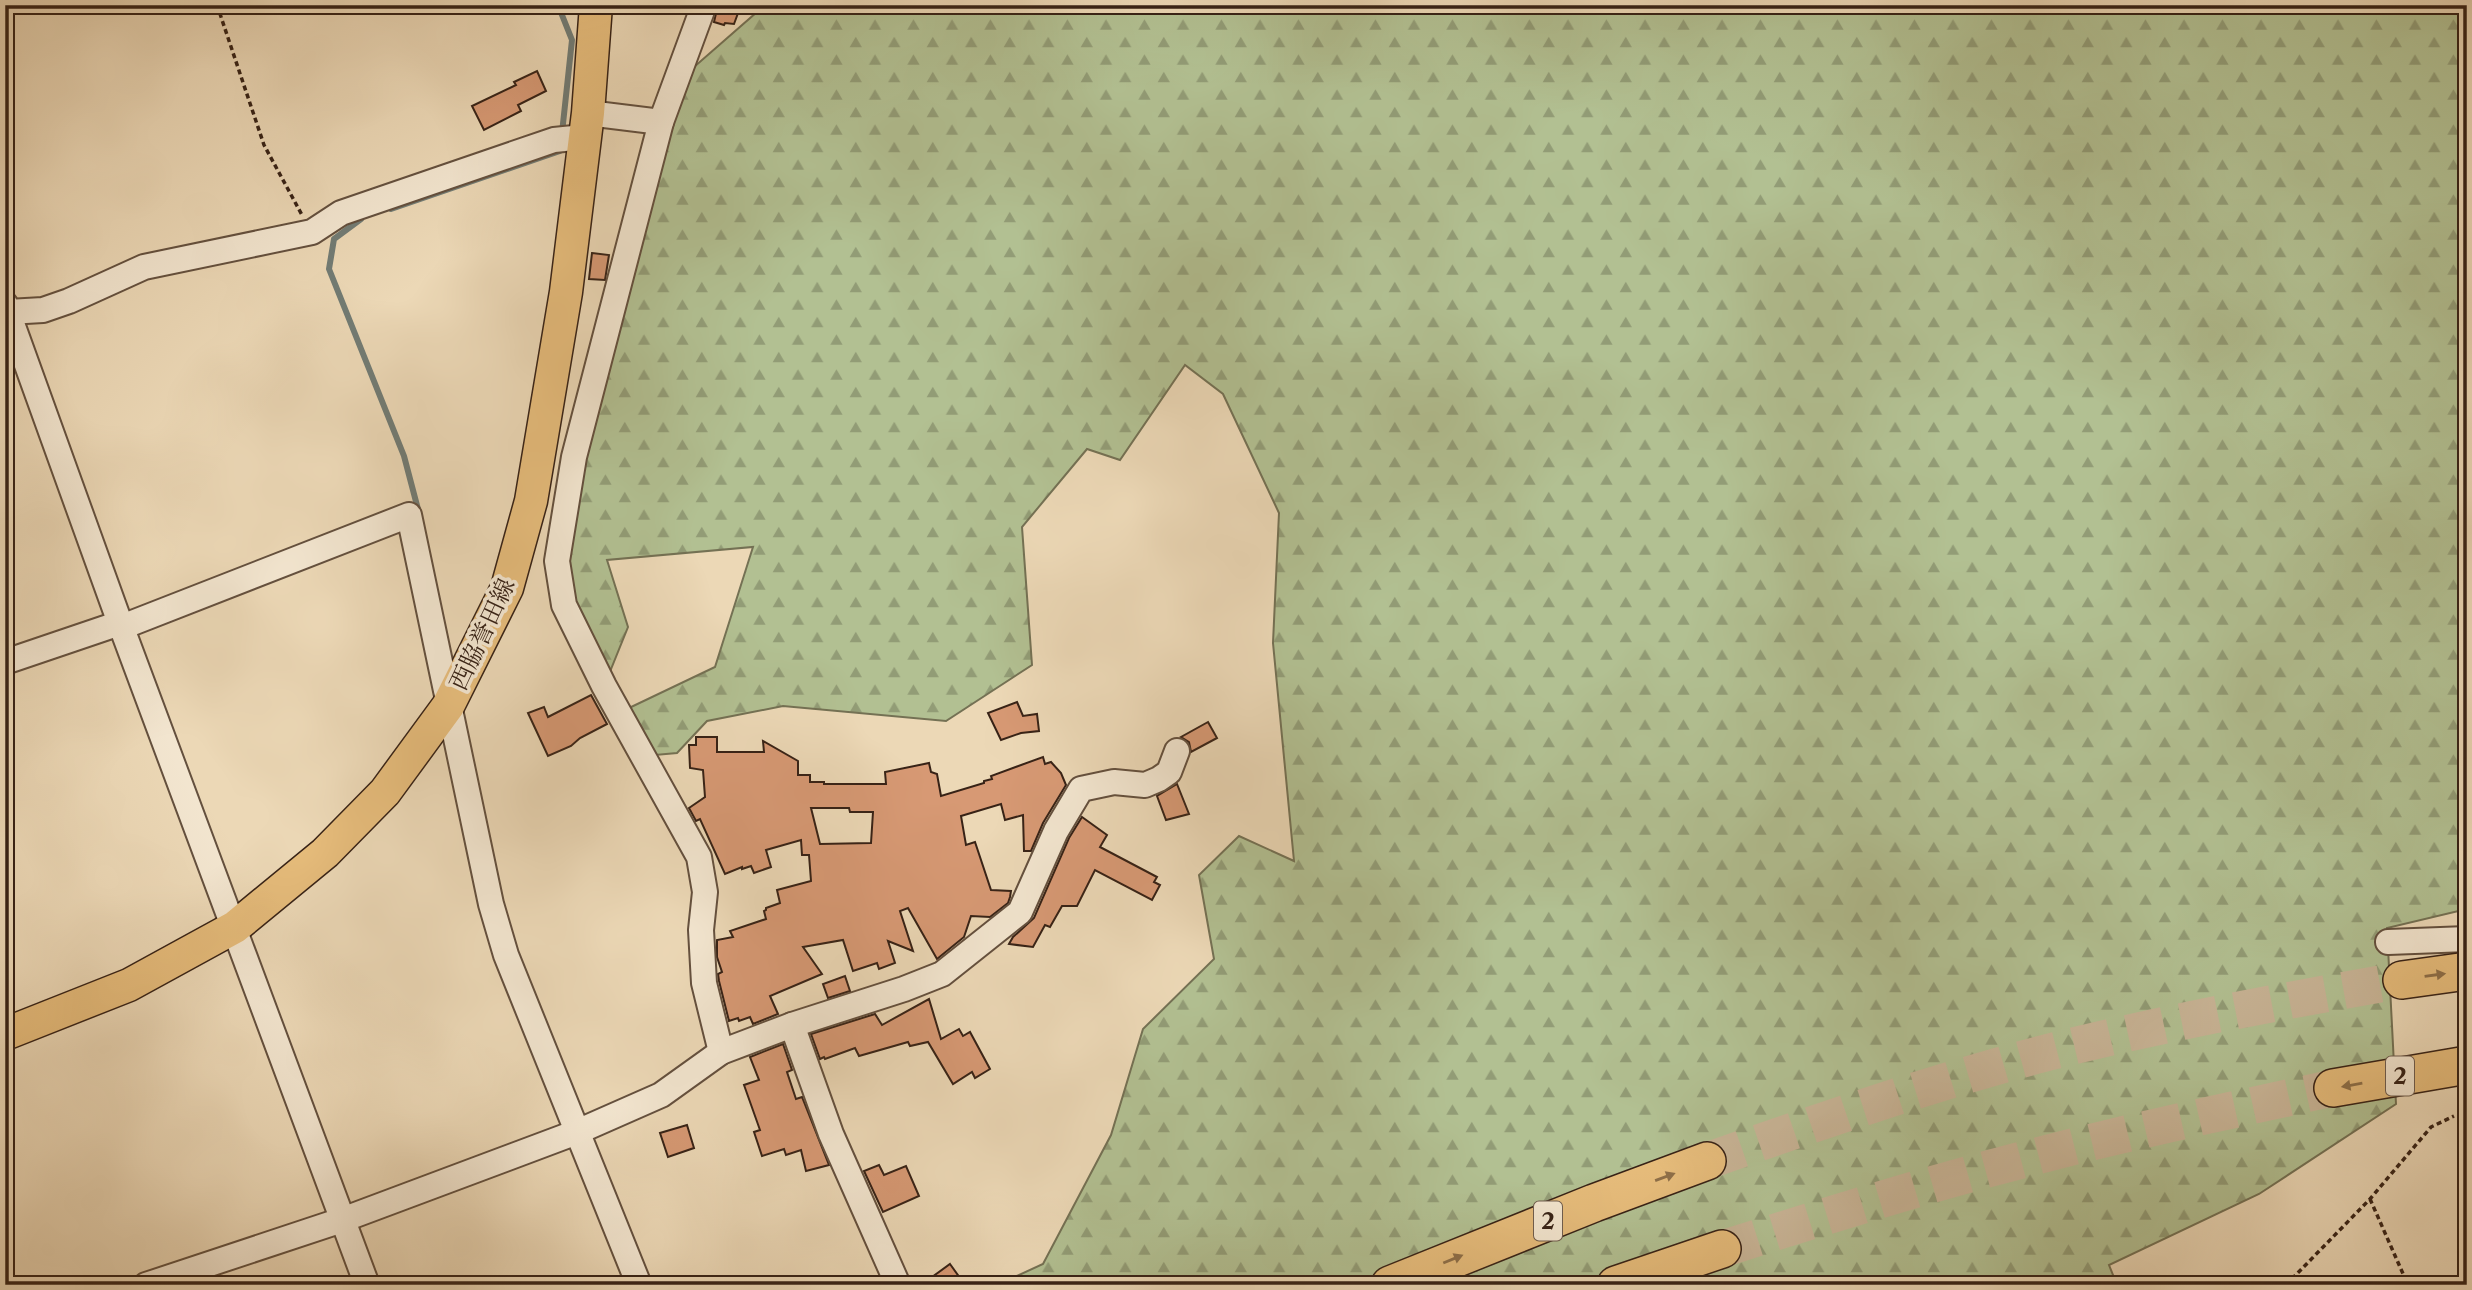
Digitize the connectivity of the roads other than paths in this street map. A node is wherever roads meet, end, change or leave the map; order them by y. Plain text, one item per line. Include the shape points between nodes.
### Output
1 (596, 5) edge
2 (704, 5) edge
3 (661, 122) junction
4 (586, 125) junction
5 (7, 308) edge
6 (120, 623) junction
7 (5, 662) edge
8 (447, 706) junction
9 (1177, 751) dead end
10 (235, 928) junction
11 (2467, 939) edge
12 (2388, 943) dead end
13 (2467, 971) edge
14 (2402, 980) tunnel mouth
15 (792, 1025) junction
16 (5, 1034) edge
17 (721, 1052) junction
18 (2467, 1065) edge
19 (2333, 1088) tunnel mouth
20 (577, 1132) junction
21 (1707, 1161) tunnel mouth
22 (342, 1220) junction
23 (1722, 1249) tunnel mouth
24 (146, 1285) edge
25 (367, 1285) edge
26 (639, 1285) edge
27 (898, 1285) edge
28 (1390, 1285) edge
29 (1616, 1285) edge

1 - 4 main road, 西脇誉田線
2 - 3 street
3 - 4 street
3 - 17 street via 574,457 557,561 564,605 699,857 705,892 701,930 704,983
4 - 5 street via 341,213 312,232 144,267 43,310
4 - 8 main road, 西脇誉田線 via 566,292 531,501 507,588
5 - 6 street
6 - 7 street
6 - 8 street via 122,627 409,515
6 - 10 street
8 - 10 main road, 西脇誉田線 via 385,792 325,853
8 - 20 street via 506,956
9 - 15 street via 1169,772 1145,785 1114,782 1081,789 1056,831 1020,912 942,974
10 - 16 main road, 西脇誉田線 via 130,985
10 - 22 street
11 - 12 street
14 -> 13 highway
15 - 17 street
15 - 27 street via 831,1133
17 - 20 street via 661,1095
18 -> 19 highway, 2
20 - 22 street
20 - 26 street
28 -> 21 highway, 2
22 - 24 street
22 - 25 street
23 - 29 highway

